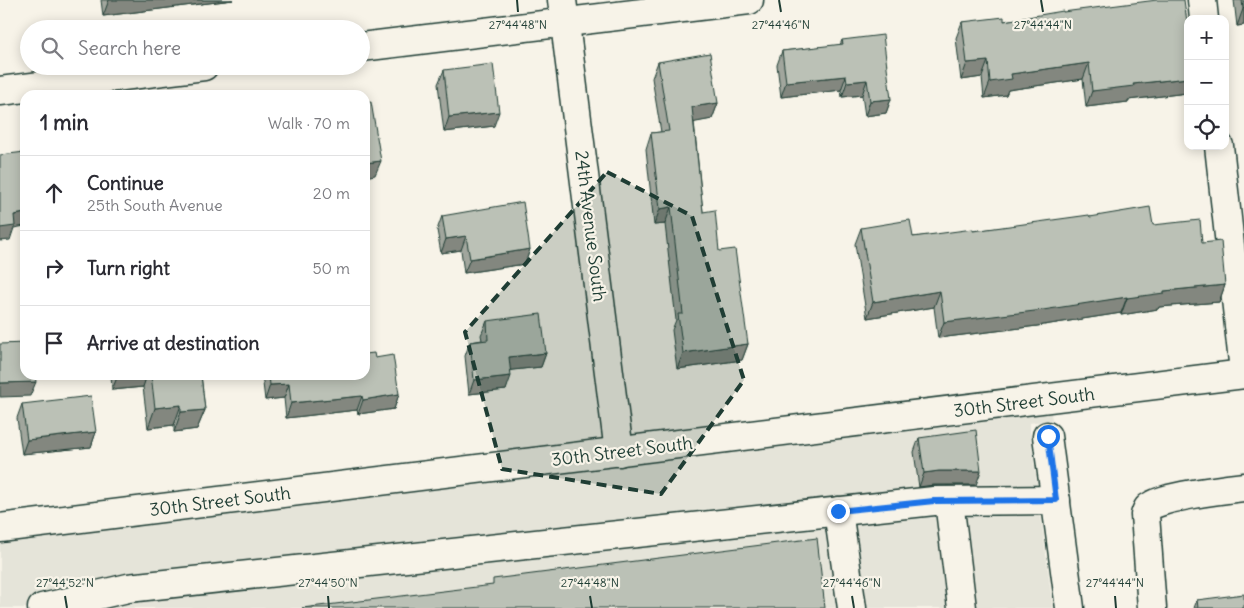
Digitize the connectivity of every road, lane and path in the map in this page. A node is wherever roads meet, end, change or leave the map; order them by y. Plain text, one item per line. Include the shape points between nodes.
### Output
1 (749, 0) edge
2 (1202, 0) edge
3 (563, 11) edge
4 (1204, 15) edge
5 (370, 45) edge
6 (131, 75) edge
7 (0, 91) edge
8 (1219, 150) edge
9 (1244, 373) edge
10 (1048, 436) dead end
11 (619, 452) junction
12 (1244, 487) edge
13 (1056, 500) junction
14 (949, 501) junction
15 (838, 511) junction
16 (0, 528) edge
17 (42, 608) edge
18 (852, 608) edge
19 (962, 608) edge
20 (1070, 608) edge
21 (1152, 608) edge

1 - 3 street
2 - 4 street
3 - 5 street
3 - 11 street, 24th Avenue South
6 - 7 street
8 - 9 street
9 - 11 street, 30th Street South
10 - 13 street
11 - 16 street, 30th Street South
12 - 21 street via 1177,497 1148,508 1145,515
13 - 14 street
13 - 20 street
14 - 15 street
14 - 19 street
15 - 17 street via 128,588
15 - 18 street

